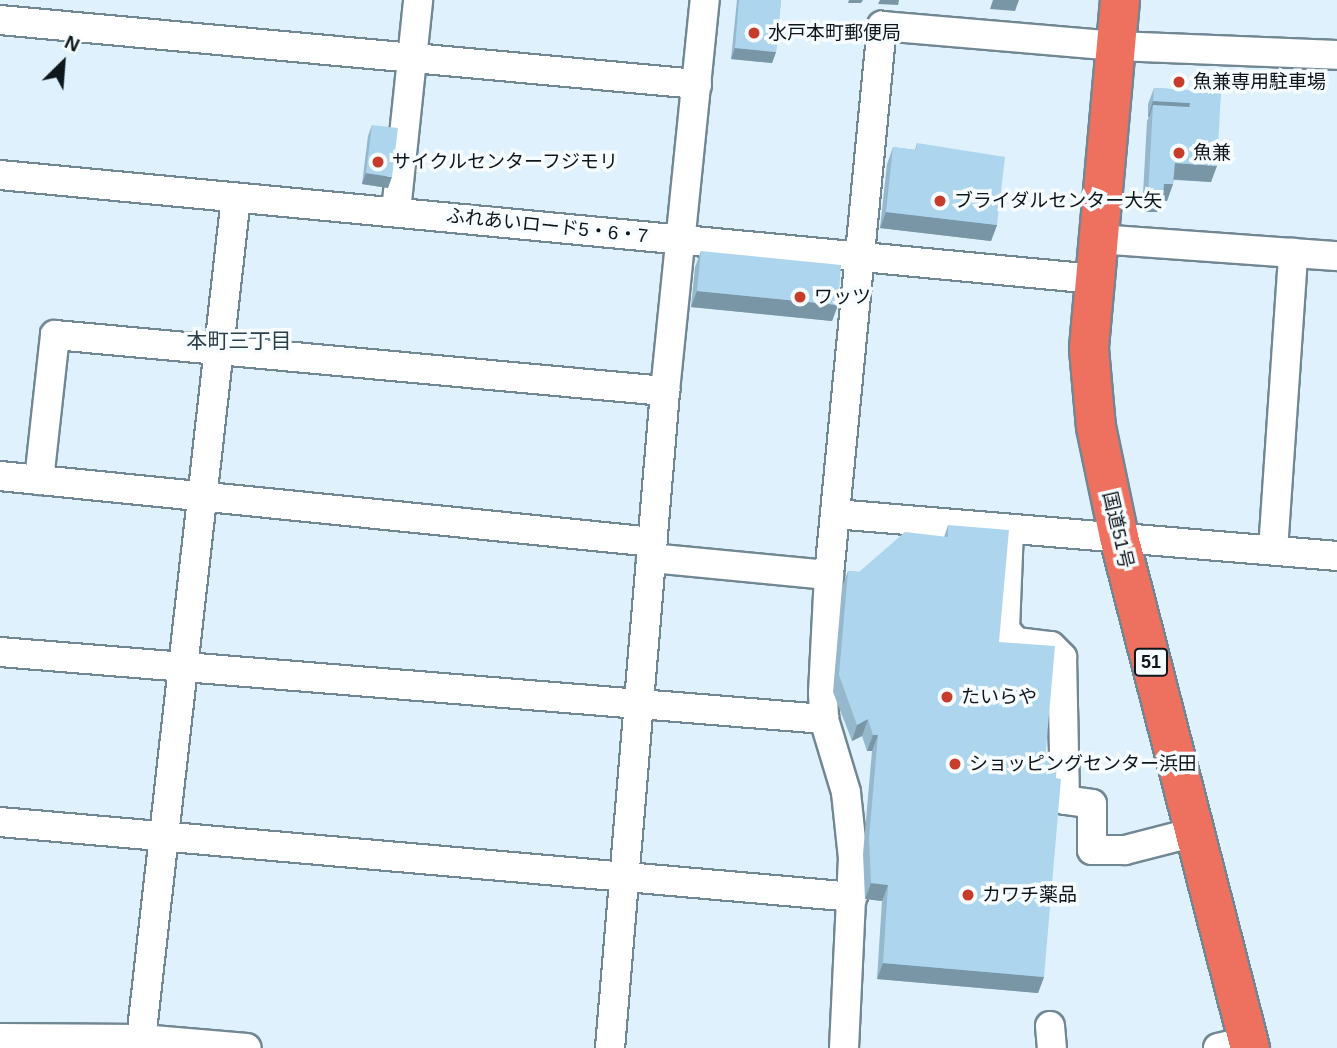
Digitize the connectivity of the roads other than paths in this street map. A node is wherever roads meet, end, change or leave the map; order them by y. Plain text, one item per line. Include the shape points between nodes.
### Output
1 (418, 0) edge
2 (705, 0) edge
3 (1120, 0) edge
4 (0, 20) edge
5 (1116, 46) junction
6 (1337, 55) edge
7 (413, 56) junction
8 (697, 84) junction
9 (0, 175) edge
10 (236, 197) junction
11 (396, 211) junction
12 (681, 239) junction
13 (1098, 239) junction
14 (1293, 253) junction
15 (1337, 256) edge
16 (860, 257) junction
17 (1094, 279) junction
18 (217, 351) junction
19 (665, 391) junction
20 (0, 476) edge
21 (39, 480) junction
22 (200, 498) junction
23 (835, 514) junction
24 (1009, 529) junction
25 (1119, 537) junction
26 (652, 550) junction
27 (1273, 550) junction
28 (1337, 556) edge
29 (829, 575) junction
30 (0, 652) edge
31 (183, 667) junction
32 (639, 706) junction
33 (824, 719) junction
34 (0, 822) edge
35 (1195, 832) junction
36 (162, 836) junction
37 (625, 878) junction
38 (853, 897) junction
39 (0, 1038) edge
40 (141, 1043) edge
41 (1239, 1046) edge
42 (247, 1048) edge
43 (610, 1048) edge
44 (844, 1048) edge

1 - 7 street
2 - 8 street
3 - 5 highway, 国道51号 / 51
4 - 7 street
5 - 6 street
5 - 13 highway, 国道51号 / 51
5 - 16 street via 882,26
7 - 8 street
7 - 11 street
8 - 12 street
9 - 10 street, ふれあいロード5・6・7
10 - 11 street, ふれあいロード5・6・7
10 - 18 street
11 - 12 street, ふれあいロード5・6・7
12 - 16 street, ふれあいロード5・6・7
12 - 19 street
13 - 14 street
13 - 17 highway, 国道51号 / 51
14 - 15 street
14 - 27 street
16 - 17 street, ふれあいロード5・6・7
16 - 23 street
17 - 25 highway, 国道51号 / 51 via 1090,349 1096,427
18 - 19 street
18 - 21 street via 55,335
18 - 22 street
19 - 26 street
20 - 21 street
21 - 22 street
22 - 26 street
22 - 31 street
23 - 24 street
23 - 29 street
24 - 25 street
24 - 35 street via 1005,629 1016,642 1051,646 1062,657 1065,800 1092,804 1092,850 1125,850
25 - 27 street
25 - 35 highway, 国道51号 / 51
26 - 29 street
26 - 32 street
27 - 28 street
29 - 33 street
30 - 31 street
31 - 32 street
31 - 36 street
32 - 33 street
32 - 37 street
33 - 38 street via 846,792
34 - 36 street
35 - 41 highway, 国道51号 / 51
36 - 37 street
36 - 40 street
37 - 38 street
37 - 43 street
38 - 44 street
39 - 40 street
40 - 42 street

